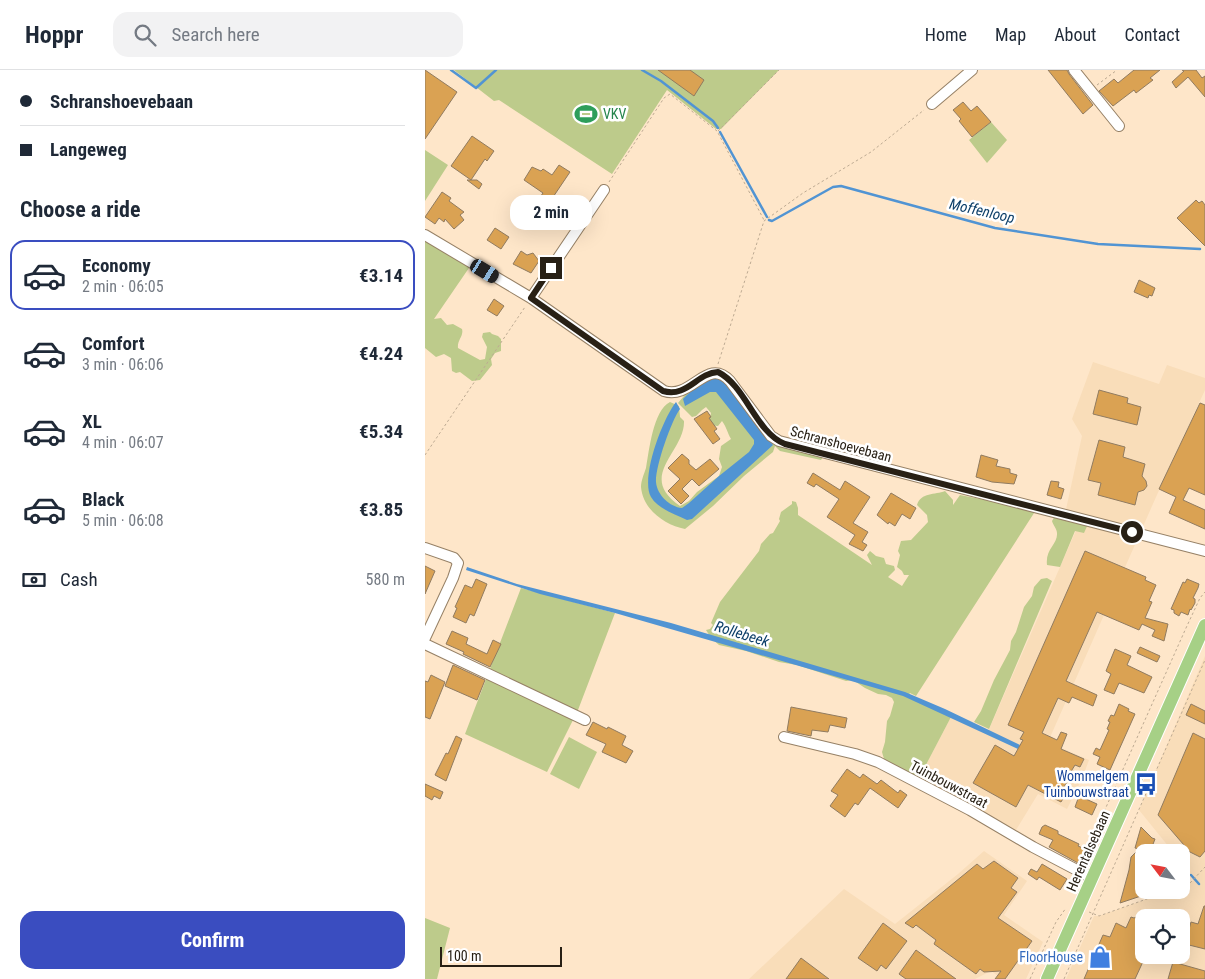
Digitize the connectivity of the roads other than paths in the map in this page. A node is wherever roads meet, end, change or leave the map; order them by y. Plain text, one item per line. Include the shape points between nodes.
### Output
1 (972, 70) edge
2 (1074, 70) edge
3 (932, 104) road end
4 (1119, 126) dead end
5 (603, 190) road end
6 (425, 234) edge
7 (531, 298) junction
8 (425, 548) edge
9 (1205, 551) edge
10 (1205, 625) edge
11 (425, 638) edge
12 (425, 644) edge
13 (585, 720) dead end
14 (784, 737) dead end
15 (1092, 878) junction
16 (1047, 979) edge

1 - 3 street
2 - 4 street
5 - 7 street
6 - 7 street
7 - 9 street, Schranshoevebaan via 663,391 677,393 715,372 726,376 771,436 785,444
8 - 11 street via 454,558 458,566
10 - 15 main road, Herentalsebaan
12 - 13 street
14 - 15 street, Tuinbouwstraat via 878,762
15 - 16 main road, Herentalsebaan via 1075,906

